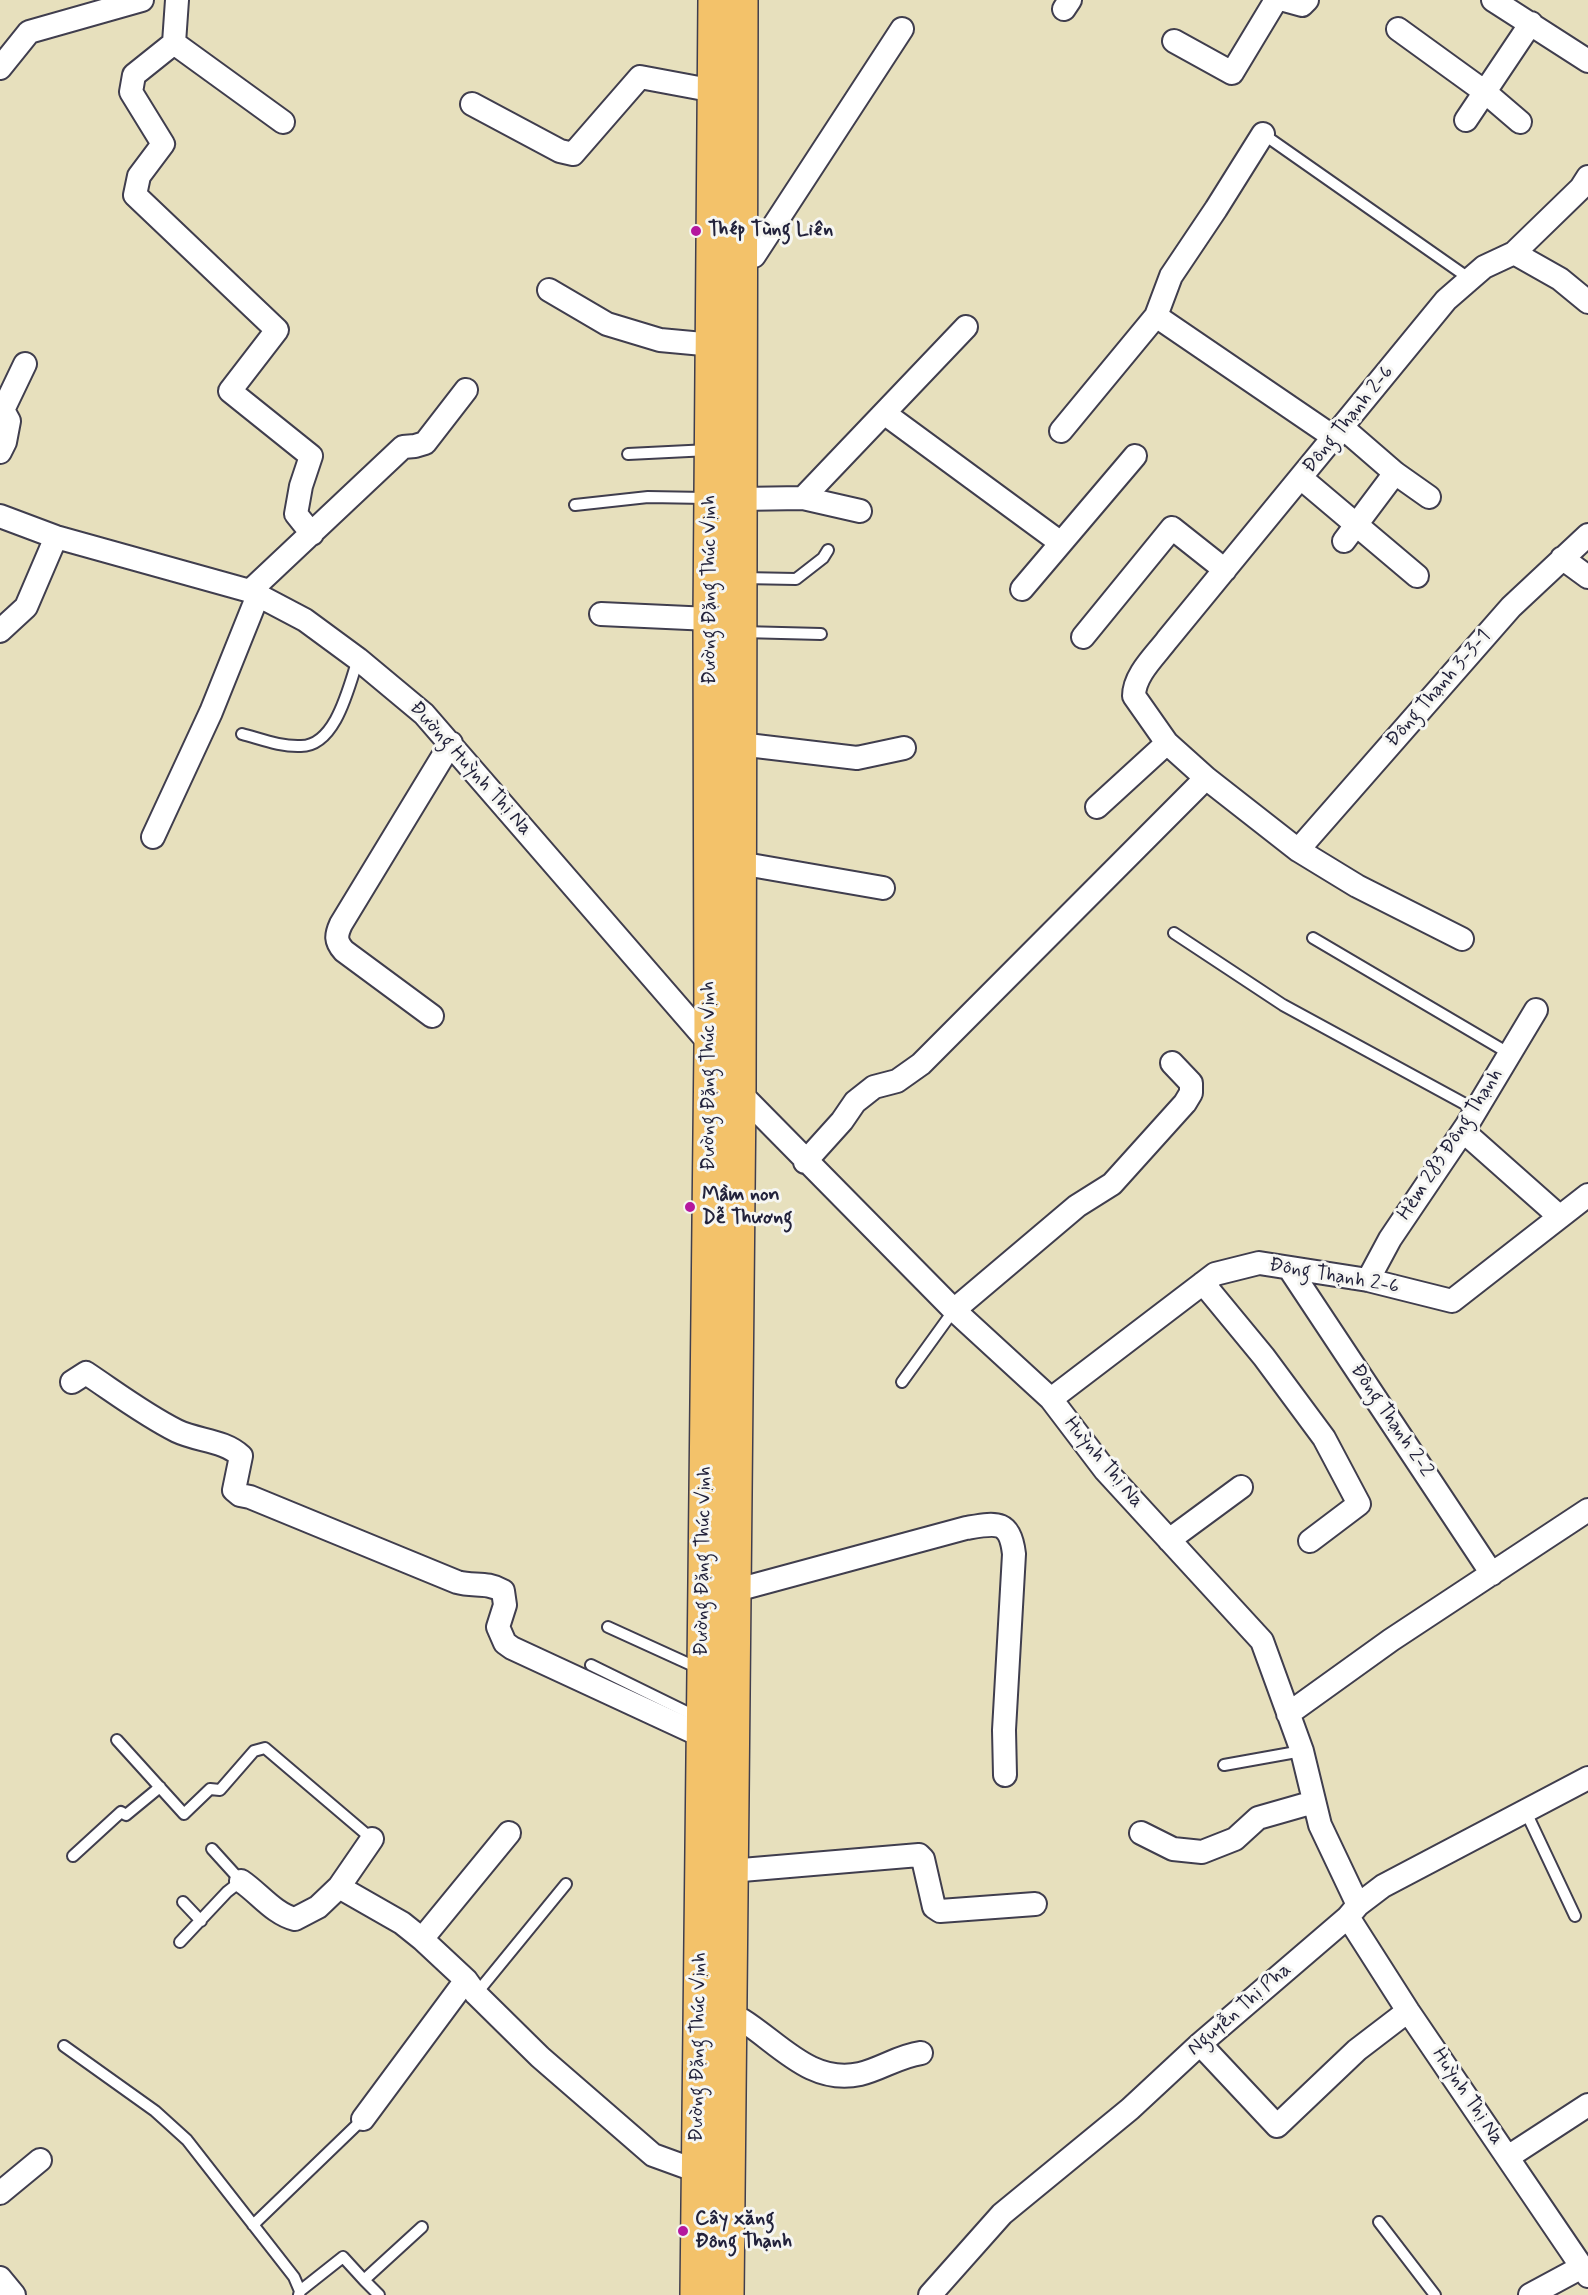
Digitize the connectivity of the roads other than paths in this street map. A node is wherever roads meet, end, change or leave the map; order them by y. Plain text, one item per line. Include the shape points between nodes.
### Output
1 (142, 0) edge
2 (177, 0) edge
3 (715, 0) edge
4 (741, 0) edge
5 (1276, 0) edge
6 (1284, 0) edge
7 (1306, 0) edge
8 (1494, 0) edge
9 (1531, 22) junction
10 (902, 29) dead end
11 (1398, 29) dead end
12 (1174, 41) dead end
13 (174, 44) junction
14 (1588, 61) edge
15 (0, 68) edge
16 (715, 91) junction
17 (1485, 92) junction
18 (472, 104) dead end
19 (1466, 120) dead end
20 (283, 122) dead end
21 (1520, 122) dead end
22 (1263, 134) joint
23 (1588, 177) edge
24 (1514, 253) junction
25 (742, 258) junction
26 (1470, 279) junction
27 (549, 290) dead end
28 (1588, 302) edge
29 (1155, 316) junction
30 (966, 327) dead end
31 (714, 345) junction
32 (25, 364) dead end
33 (466, 390) dead end
34 (884, 413) junction
35 (1060, 431) dead end
36 (1339, 433) junction
37 (712, 450) junction
38 (0, 452) edge
39 (628, 454) dead end
40 (1135, 456) dead end
41 (1395, 473) junction
42 (1301, 478) junction
43 (1429, 497) dead end
44 (803, 498) junction
45 (726, 499) junction
46 (575, 505) dead end
47 (860, 511) dead end
48 (0, 516) edge
49 (1350, 532) junction
50 (312, 534) junction
51 (1588, 535) edge
52 (56, 537) junction
53 (1061, 543) junction
54 (828, 550) dead end
55 (1562, 558) junction
56 (1225, 570) junction
57 (1417, 576) dead end
58 (1588, 577) edge
59 (739, 578) junction
60 (1022, 589) dead end
61 (254, 593) junction
62 (601, 614) dead end
63 (725, 626) junction
64 (0, 631) edge
65 (821, 634) dead end
66 (1083, 637) dead end
67 (358, 659) junction
68 (242, 734) dead end
69 (1167, 742) junction
70 (451, 743) junction
71 (739, 744) junction
72 (904, 748) dead end
73 (1206, 778) junction
74 (1096, 807) dead end
75 (153, 837) dead end
76 (1298, 850) junction
77 (739, 863) junction
78 (883, 888) dead end
79 (1174, 933) dead end
80 (1313, 938) dead end
81 (1462, 939) dead end
82 (1536, 1010) dead end
83 (432, 1016) dead end
84 (711, 1045) junction
85 (1510, 1054) junction
86 (1172, 1064) dead end
87 (739, 1092) junction
88 (1476, 1110) junction
89 (1463, 1131) junction
90 (805, 1162) junction
91 (1588, 1195) edge
92 (1560, 1217) junction
93 (1289, 1268) junction
94 (1368, 1280) junction
95 (1203, 1283) junction
96 (954, 1310) junction
97 (72, 1382) dead end
98 (902, 1382) dead end
99 (1051, 1399) junction
100 (1241, 1487) dead end
101 (1588, 1510) edge
102 (1168, 1540) junction
103 (1310, 1541) dead end
104 (1492, 1574) junction
105 (733, 1591) junction
106 (609, 1627) dead end
107 (591, 1665) dead end
108 (703, 1670) junction
109 (1288, 1714) junction
110 (702, 1728) junction
111 (117, 1740) dead end
112 (1302, 1751) junction
113 (1224, 1765) dead end
114 (1005, 1775) dead end
115 (1588, 1778) edge
116 (160, 1787) junction
117 (1314, 1802) junction
118 (1525, 1810) junction
119 (509, 1833) dead end
120 (1141, 1833) dead end
121 (372, 1839) joint
122 (212, 1849) dead end
123 (73, 1856) dead end
124 (730, 1871) junction
125 (242, 1881) junction
126 (566, 1884) dead end
127 (339, 1887) junction
128 (183, 1902) dead end
129 (1035, 1904) dead end
130 (1353, 1911) junction
131 (1575, 1916) dead end
132 (201, 1921) junction
133 (422, 1940) junction
134 (180, 1942) dead end
135 (471, 1987) junction
136 (1408, 2012) junction
137 (729, 2021) junction
138 (1200, 2043) junction
139 (64, 2046) dead end
140 (921, 2053) dead end
141 (1588, 2105) edge
142 (363, 2119) joint
143 (1508, 2157) junction
144 (40, 2160) dead end
145 (697, 2171) junction
146 (0, 2193) edge
147 (1379, 2222) dead end
148 (253, 2225) junction
149 (422, 2227) dead end
150 (1585, 2271) edge
151 (0, 2278) edge
152 (364, 2280) junction
153 (300, 2293) edge
154 (14, 2295) edge
155 (379, 2295) edge
156 (697, 2295) edge
157 (727, 2295) edge
158 (930, 2295) edge
159 (1435, 2295) edge
160 (1530, 2295) edge

1 - 15 street via 29,32
2 - 13 street
3 - 16 main road, Đường Đặng Thúc Vịnh
4 - 25 main road, Đường Đặng Thúc Vịnh
5 - 12 street via 1232,73
6 - 7 street via 1302,5
8 - 9 street
9 - 14 street
9 - 17 street
10 - 25 street via 754,256
11 - 17 street
13 - 20 street
13 - 50 street via 134,75 132,92 163,144 139,176 135,195 277,330 230,391 311,456 296,514
16 - 18 street via 640,77 573,154 560,151
16 - 31 main road, Đường Đặng Thúc Vịnh
17 - 19 street
17 - 21 street
22 - 26 lane
22 - 29 street via 1171,276
23 - 24 street, Đông Thạnh 2-6
24 - 26 street, Đông Thạnh 2-6 via 1484,267
24 - 28 street via 1560,279
25 - 45 main road, Đường Đặng Thúc Vịnh
26 - 36 street, Đông Thạnh 2-6 via 1446,300
27 - 31 street via 607,324 660,340
29 - 35 street
29 - 36 street
30 - 34 street
31 - 37 main road, Đường Đặng Thúc Vịnh
32 - 38 street via 3,410 9,421
33 - 50 street via 425,443 403,447
34 - 44 street
34 - 53 street
36 - 41 street
36 - 42 street, Đông Thạnh 2-6
37 - 39 lane
37 - 45 main road, Đường Đặng Thúc Vịnh
40 - 53 street
41 - 43 street
41 - 49 street
42 - 49 street
42 - 56 street, Đông Thạnh 2-6
44 - 45 street
44 - 47 street
45 - 46 lane via 648,496
45 - 59 main road, Đường Đặng Thúc Vịnh
45 - 63 main road, Đường Đặng Thúc Vịnh
48 - 52 street, Đường Huỳnh Thị Na
49 - 57 street
50 - 61 street
51 - 55 street, Đông Thạnh 3-3-1
52 - 61 street, Đường Huỳnh Thị Na
52 - 64 street via 26,607
53 - 60 street
54 - 59 lane via 796,579
55 - 58 street
55 - 76 street, Đông Thạnh 3-3-1 via 1511,607
56 - 66 street via 1172,528
56 - 69 street, Đông Thạnh 2-6 via 1134,687 1134,696
59 - 63 main road, Đường Đặng Thúc Vịnh
61 - 67 street, Đường Huỳnh Thị Na via 305,620
61 - 75 street via 211,712
62 - 63 street
63 - 65 lane
63 - 71 main road, Đường Đặng Thúc Vịnh
63 - 84 main road, Đường Đặng Thúc Vịnh
67 - 68 lane via 336,721 318,741 303,747
67 - 70 street, Đường Huỳnh Thị Na via 424,714
69 - 73 street
69 - 74 street
70 - 83 street via 337,934 344,951
70 - 84 street, Đường Huỳnh Thị Na
71 - 72 street via 856,758
71 - 77 main road, Đường Đặng Thúc Vịnh
73 - 76 street
73 - 90 street via 921,1064 897,1080 874,1087 855,1102
76 - 81 street via 1357,886
77 - 78 street
77 - 87 main road, Đường Đặng Thúc Vịnh
79 - 88 lane via 1283,1005
80 - 85 lane
82 - 85 street, Hẻm 283 Đông Thạnh
84 - 108 main road, Đường Đặng Thúc Vịnh
85 - 88 street, Hẻm 283 Đông Thạnh
86 - 96 street via 1191,1083 1191,1093 1146,1148 1112,1184 1077,1206
87 - 90 street, Huỳnh Thị Na
87 - 105 main road, Đường Đặng Thúc Vịnh
88 - 89 street, Hẻm 283 Đông Thạnh
89 - 92 street
89 - 94 street, Hẻm 283 Đông Thạnh via 1390,1239
90 - 96 street, Huỳnh Thị Na
91 - 92 street, Đông Thạnh 2-6
92 - 94 street, Đông Thạnh 2-6 via 1452,1301
93 - 94 street, Đông Thạnh 2-6
93 - 95 street, Đông Thạnh 2-6 via 1259,1263 1215,1274
93 - 104 street, Đông Thạnh 2-2
95 - 99 street, Đông Thạnh 2-6
95 - 103 street via 1324,1438 1359,1504
96 - 98 lane
96 - 99 street, Huỳnh Thị Na
97 - 110 street via 86,1373 178,1431 232,1448 241,1456 234,1490 240,1495 457,1582 481,1583 503,1591 506,1598 498,1627 512,1648
99 - 102 street, Huỳnh Thị Na via 1105,1470
100 - 102 street
101 - 104 street
102 - 109 street, Huỳnh Thị Na via 1262,1641
104 - 109 street
105 - 114 street via 966,1528 991,1524 1003,1527 1012,1536 1014,1554
105 - 124 main road, Đường Đặng Thúc Vịnh
106 - 108 lane
107 - 110 lane
108 - 110 main road, Đường Đặng Thúc Vịnh
109 - 112 street, Huỳnh Thị Na
110 - 145 main road, Đường Đặng Thúc Vịnh
111 - 116 lane
112 - 113 lane
112 - 117 street, Huỳnh Thị Na
115 - 118 street, Nguyễn Thị Pha
116 - 121 lane via 184,1814 210,1789 220,1790 254,1751 265,1748
116 - 123 lane via 126,1815 121,1812
117 - 120 street via 1258,1818 1235,1839 1202,1852 1173,1849
117 - 130 street, Huỳnh Thị Na
118 - 130 street, Nguyễn Thị Pha via 1383,1886
118 - 131 lane
119 - 133 street
121 - 127 street
122 - 125 lane
124 - 129 street via 919,1855 934,1907 940,1911
124 - 137 main road, Đường Đặng Thúc Vịnh
125 - 127 street via 283,1916 295,1919 318,1907
125 - 132 lane
126 - 135 lane
127 - 133 street via 402,1923
128 - 132 lane
130 - 136 street, Huỳnh Thị Na
130 - 138 street, Nguyễn Thị Pha
132 - 134 lane
133 - 135 street
135 - 142 street
135 - 145 street via 540,2057 653,2155
136 - 138 street via 1358,2050 1277,2126
136 - 143 street, Huỳnh Thị Na
137 - 140 street via 742,2020 806,2066 833,2076 860,2074
137 - 157 main road, Đường Đặng Thúc Vịnh
138 - 158 street, Nguyễn Thị Pha via 1130,2109 1002,2214
139 - 148 lane via 155,2111 187,2140
141 - 143 street
142 - 148 lane
143 - 150 street, Huỳnh Thị Na
144 - 146 street
145 - 156 main road, Đường Đặng Thúc Vịnh
147 - 159 lane
148 - 153 lane via 294,2277
149 - 152 lane
150 - 160 street
151 - 154 street
152 - 153 lane via 343,2257
152 - 155 lane

